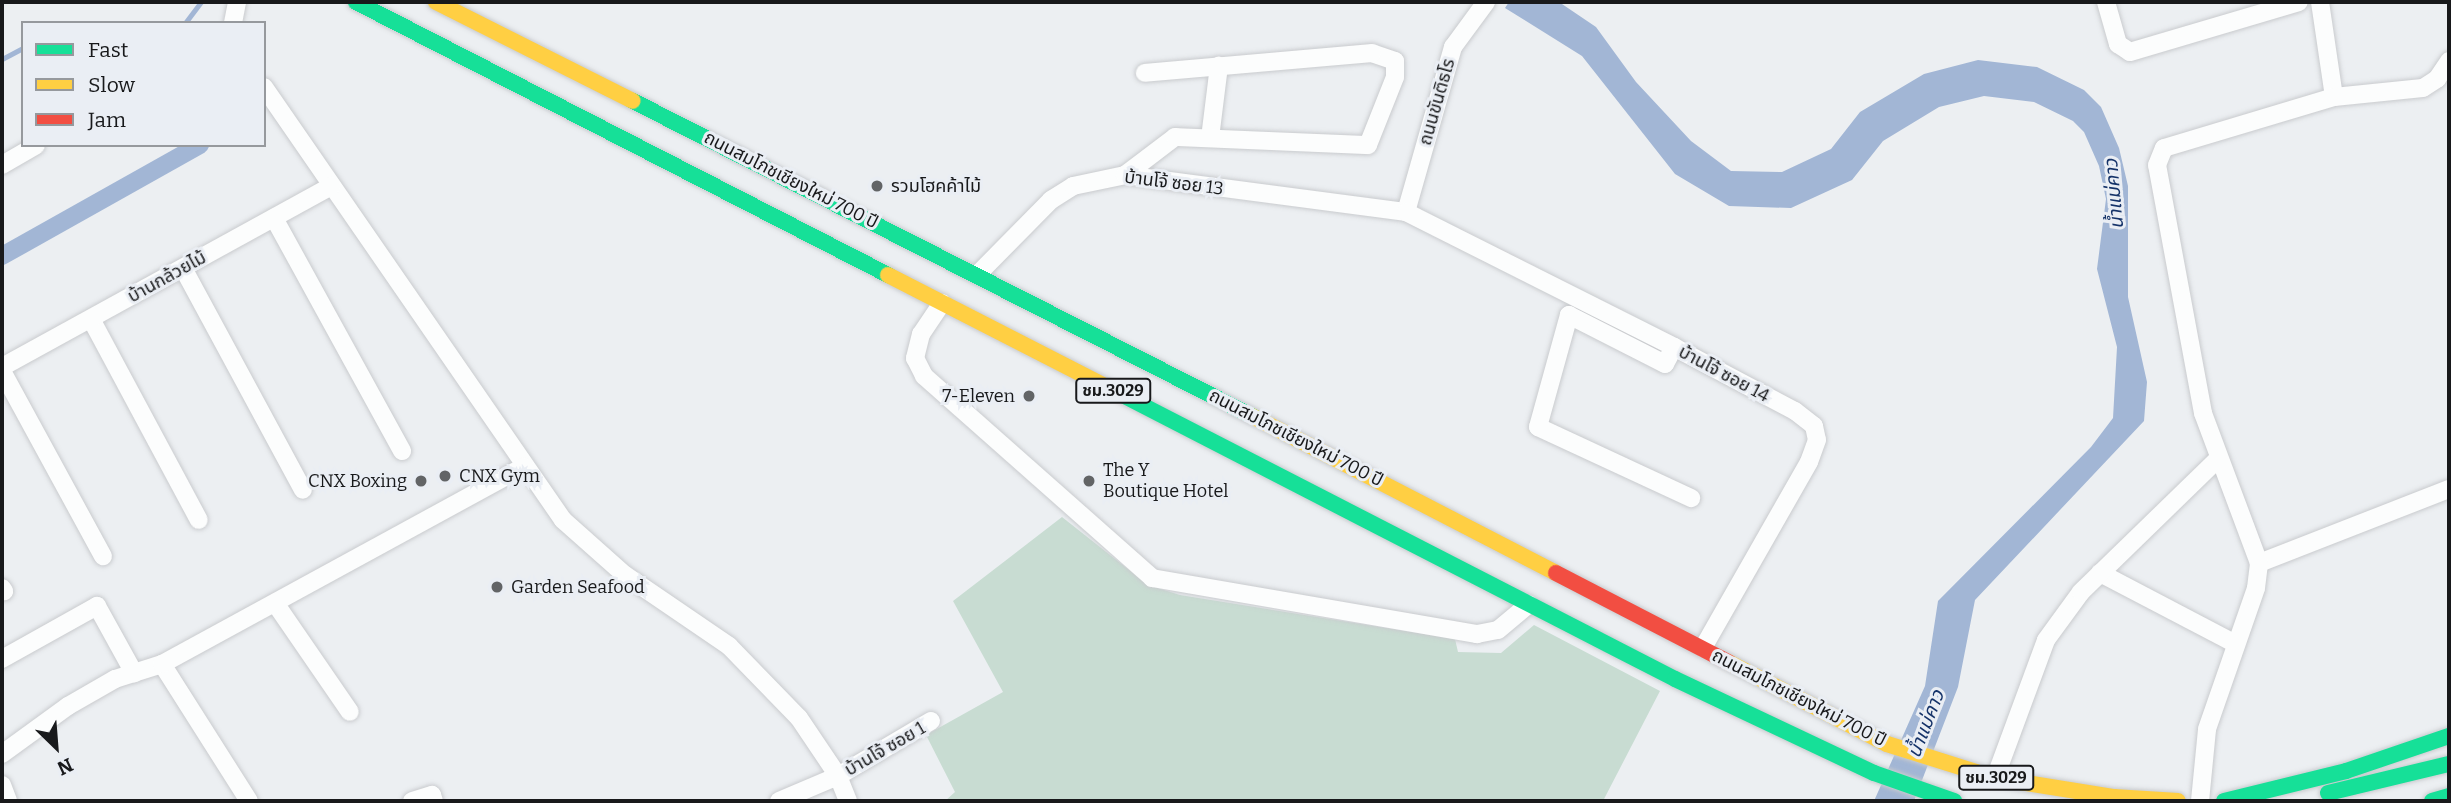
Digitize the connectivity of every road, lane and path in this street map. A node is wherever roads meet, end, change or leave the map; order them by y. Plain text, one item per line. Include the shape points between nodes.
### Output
1 (237, 2) edge
2 (356, 2) edge
3 (436, 2) edge
4 (2106, 2) edge
5 (2299, 2) edge
6 (2320, 2) edge
7 (1484, 4) edge
8 (233, 21) edge
9 (2449, 61) edge
10 (1219, 66) junction
11 (1145, 73) dead end
12 (266, 90) edge
13 (2334, 97) junction
14 (1210, 138) junction
15 (33, 147) edge
16 (2, 165) edge
17 (1125, 175) junction
18 (331, 186) junction
19 (1406, 212) junction
20 (274, 218) junction
21 (183, 268) junction
22 (978, 274) junction
23 (942, 303) junction
24 (91, 319) junction
25 (1674, 347) junction
26 (2, 369) edge
27 (402, 451) dead end
28 (2219, 458) junction
29 (524, 467) junction
30 (2449, 489) edge
31 (303, 490) dead end
32 (1691, 498) dead end
33 (199, 520) dead end
34 (103, 556) dead end
35 (2259, 562) junction
36 (2101, 573) junction
37 (275, 603) junction
38 (1529, 604) junction
39 (2234, 643) junction
40 (1703, 648) junction
41 (2, 659) edge
42 (162, 664) junction
43 (134, 673) junction
44 (350, 712) dead end
45 (932, 721) dead end
46 (2449, 736) edge
47 (2, 754) edge
48 (2449, 764) edge
49 (838, 776) junction
50 (1995, 778) junction
51 (2, 785) edge
52 (2449, 796) edge
53 (8, 801) edge
54 (248, 801) edge
55 (412, 801) edge
56 (434, 801) edge
57 (779, 801) edge
58 (848, 801) edge
59 (1954, 801) edge
60 (2178, 801) edge
61 (2200, 801) edge
62 (2224, 801) edge
63 (2266, 801) edge
64 (2432, 801) edge

1 - 8 street
2 - 23 main road, ถนนสมโภชเชียงใหม่ 700 ปี / ชม.3029
3 - 22 main road, ถนนสมโภชเชียงใหม่ 700 ปี / ชม.3029
4 - 5 street via 2118,44 2130,52
6 - 13 street
7 - 19 street, ถนนขันติธโร via 1453,47
9 - 13 street via 2437,79 2423,88
10 - 11 street
10 - 14 street
10 - 14 street via 1372,53 1395,61 1395,77 1368,145
12 - 18 street
13 - 28 street via 2164,148 2157,165 2196,385
14 - 17 street via 1175,137
15 - 16 street
17 - 19 street, บ้านโจ้ ซอย 13
17 - 22 street, บ้านโจ้ ซอย 13 via 1073,186 1051,200
18 - 20 street, บ้านกล้วยไม้
18 - 29 street
19 - 25 street, บ้านโจ้ ซอย 14
20 - 21 street, บ้านกล้วยไม้
20 - 27 street
21 - 24 street, บ้านกล้วยไม้
21 - 31 street
22 - 40 main road, ถนนสมโภชเชียงใหม่ 700 ปี / ชม.3029
23 - 38 main road, ถนนสมโภชเชียงใหม่ 700 ปี / ชม.3029
23 - 38 street via 921,334 915,358 925,376 1152,578 1477,634 1498,630
24 - 26 street, บ้านกล้วยไม้
24 - 33 street
25 - 32 street via 1665,364 1569,315 1538,427
25 - 40 street, บ้านโจ้ ซอย 14 via 1795,411 1814,426 1817,440
26 - 34 street
28 - 35 street
28 - 36 street
29 - 37 street
29 - 49 street via 563,520 625,575 729,646 799,718
30 - 35 street
35 - 39 street via 2256,588
36 - 39 street
36 - 50 street via 2046,640
37 - 42 street
37 - 44 street
38 - 59 main road, ถนนสมโภชเชียงใหม่ 700 ปี / ชม.3029 via 1874,773
39 - 61 street via 2207,729
40 - 50 main road, ถนนสมโภชเชียงใหม่ 700 ปี / ชม.3029 via 1887,744
41 - 43 street via 97,606
42 - 43 street
42 - 54 street
43 - 47 street via 68,706
45 - 49 street, บ้านโจ้ ซอย 1
46 - 62 main road via 2346,771
48 - 63 main road via 2345,790
49 - 57 street, บ้านโจ้ ซอย 1
49 - 58 street
50 - 60 main road, ถนนสมโภชเชียงใหม่ 700 ปี / ชม.3029 via 2114,797
51 - 53 street
52 - 64 main road
55 - 56 street via 432,795

